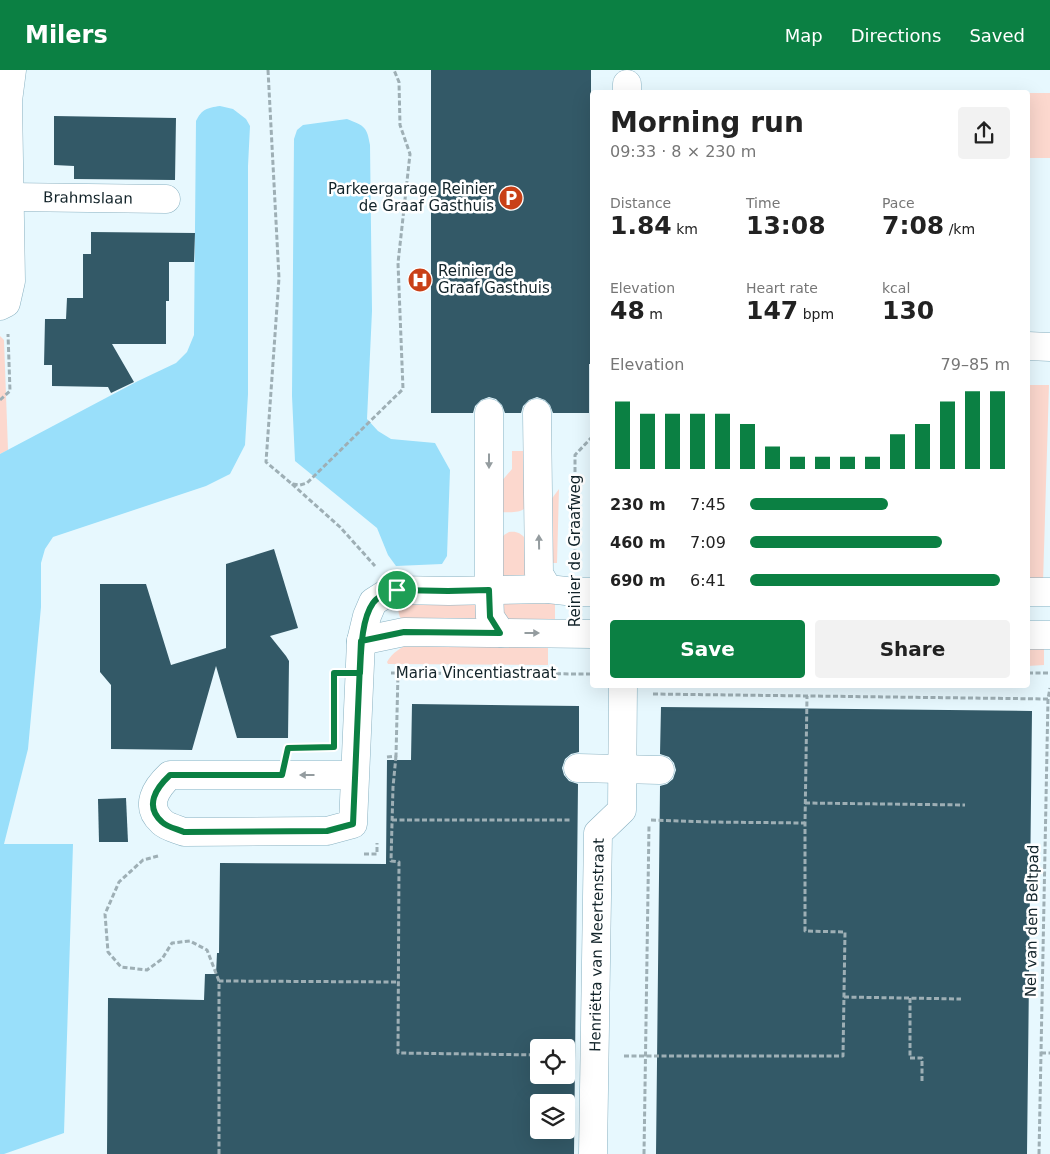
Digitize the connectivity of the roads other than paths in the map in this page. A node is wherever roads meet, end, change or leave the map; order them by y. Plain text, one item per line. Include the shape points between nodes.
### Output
1 (12, 70) edge
2 (4, 100) edge
3 (10, 197) junction
4 (166, 199) dead end
5 (3, 305) edge
6 (1030, 346) edge
7 (1050, 347) edge
8 (488, 413) dead end
9 (537, 413) dead end
10 (548, 589) junction
11 (489, 590) junction
12 (584, 592) edge
13 (1030, 592) edge
14 (1050, 592) edge
15 (500, 633) junction
16 (590, 634) edge
17 (1030, 635) edge
18 (1050, 635) edge
19 (361, 641) junction
20 (624, 688) edge
21 (578, 768) dead end
22 (622, 770) junction
23 (660, 770) dead end
24 (355, 776) junction
25 (593, 1154) edge

1 - 2 street
2 - 3 street
3 - 4 street, Brahmslaan
3 - 5 street via 11,281
6 - 7 street
8 -> 11 street
10 -> 9 street via 539,574
10 - 11 street
10 - 12 street
11 - 15 street via 490,617
11 - 19 street via 397,590 384,595 373,602
13 - 14 street
15 -> 16 street
15 - 19 street via 404,632
17 - 18 street
19 - 24 street
20 - 22 street, Henriëtta van Meertenstraat
21 - 22 street
22 - 23 street
22 - 25 street, Henriëtta van Meertenstraat via 622,810 598,833
24 -> 24 street via 170,775 160,784 153,798 153,812 163,824 184,832 327,831 353,824

